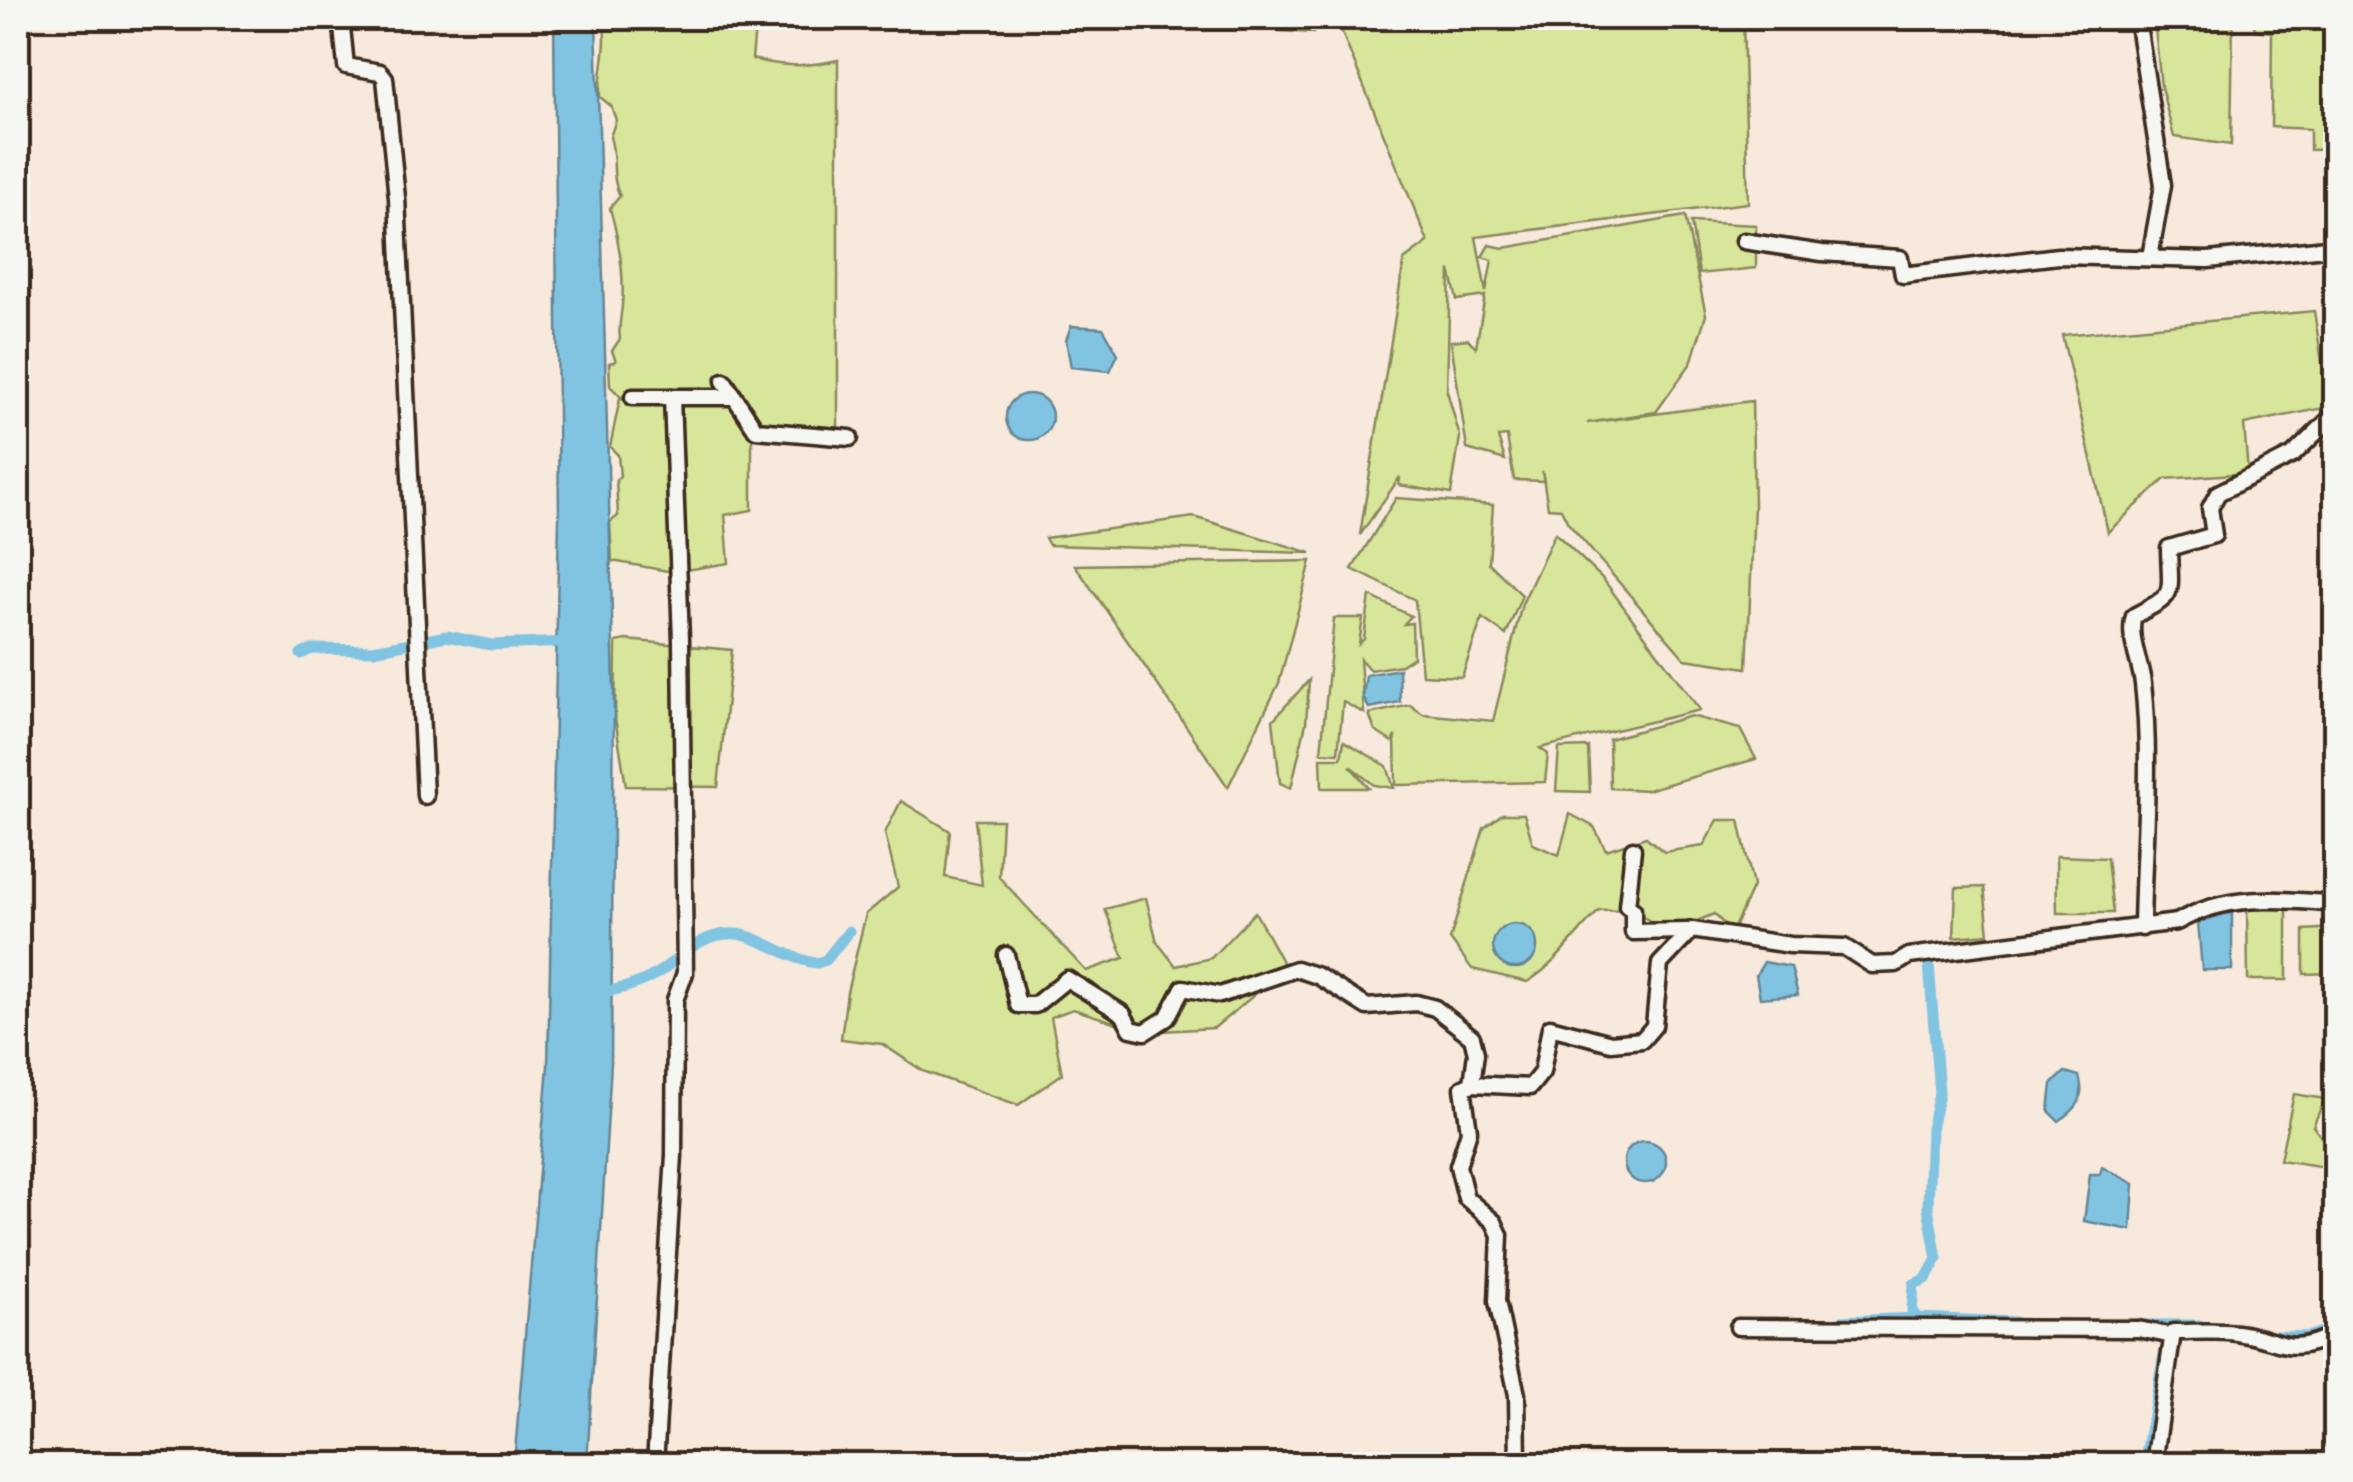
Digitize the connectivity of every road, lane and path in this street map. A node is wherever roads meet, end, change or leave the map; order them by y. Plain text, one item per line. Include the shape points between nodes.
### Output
1 (341, 18) edge
2 (2137, 18) edge
3 (1744, 241) dead end
4 (2336, 247) edge
5 (2150, 257) junction
6 (724, 382) dead end
7 (633, 396) dead end
8 (672, 397) junction
9 (730, 397) junction
10 (2336, 413) edge
11 (850, 438) dead end
12 (425, 796) dead end
13 (1633, 849) dead end
14 (2336, 904) edge
15 (2142, 928) junction
16 (1692, 930) junction
17 (1006, 956) dead end
18 (1472, 1084) junction
19 (1738, 1328) dead end
20 (2336, 1334) edge
21 (2168, 1335) junction
22 (655, 1464) edge
23 (1518, 1464) edge
24 (2154, 1464) edge

1 - 12 street via 346,66 385,78 397,198
2 - 5 street via 2162,186
3 - 5 street via 1900,258 1904,275 2058,256
4 - 5 street via 2208,260
6 - 9 street
7 - 8 street
8 - 9 street
8 - 22 street via 685,972 675,1000 674,1155
9 - 11 street via 756,430
10 - 15 street via 2292,455 2218,493 2210,508 2214,535 2169,548 2168,596 2161,606 2134,616 2130,626 2146,743
13 - 16 street via 1627,906 1633,932
14 - 15 street via 2258,898
15 - 16 street via 1872,965 1844,947
16 - 18 street via 1660,964 1654,1026 1642,1040 1610,1043 1550,1027 1542,1072 1530,1088
17 - 18 street via 1018,1005 1035,1005 1067,979 1122,1014 1132,1029 1146,1032 1168,1018 1183,988 1220,995 1286,969 1308,971 1367,1007 1416,1003 1455,1021 1472,1037
18 - 23 street via 1463,1088 1470,1116 1458,1166 1466,1198 1500,1235 1497,1301 1517,1394
19 - 21 street via 2118,1328
20 - 21 street via 2308,1346 2280,1347 2240,1333
21 - 24 street

